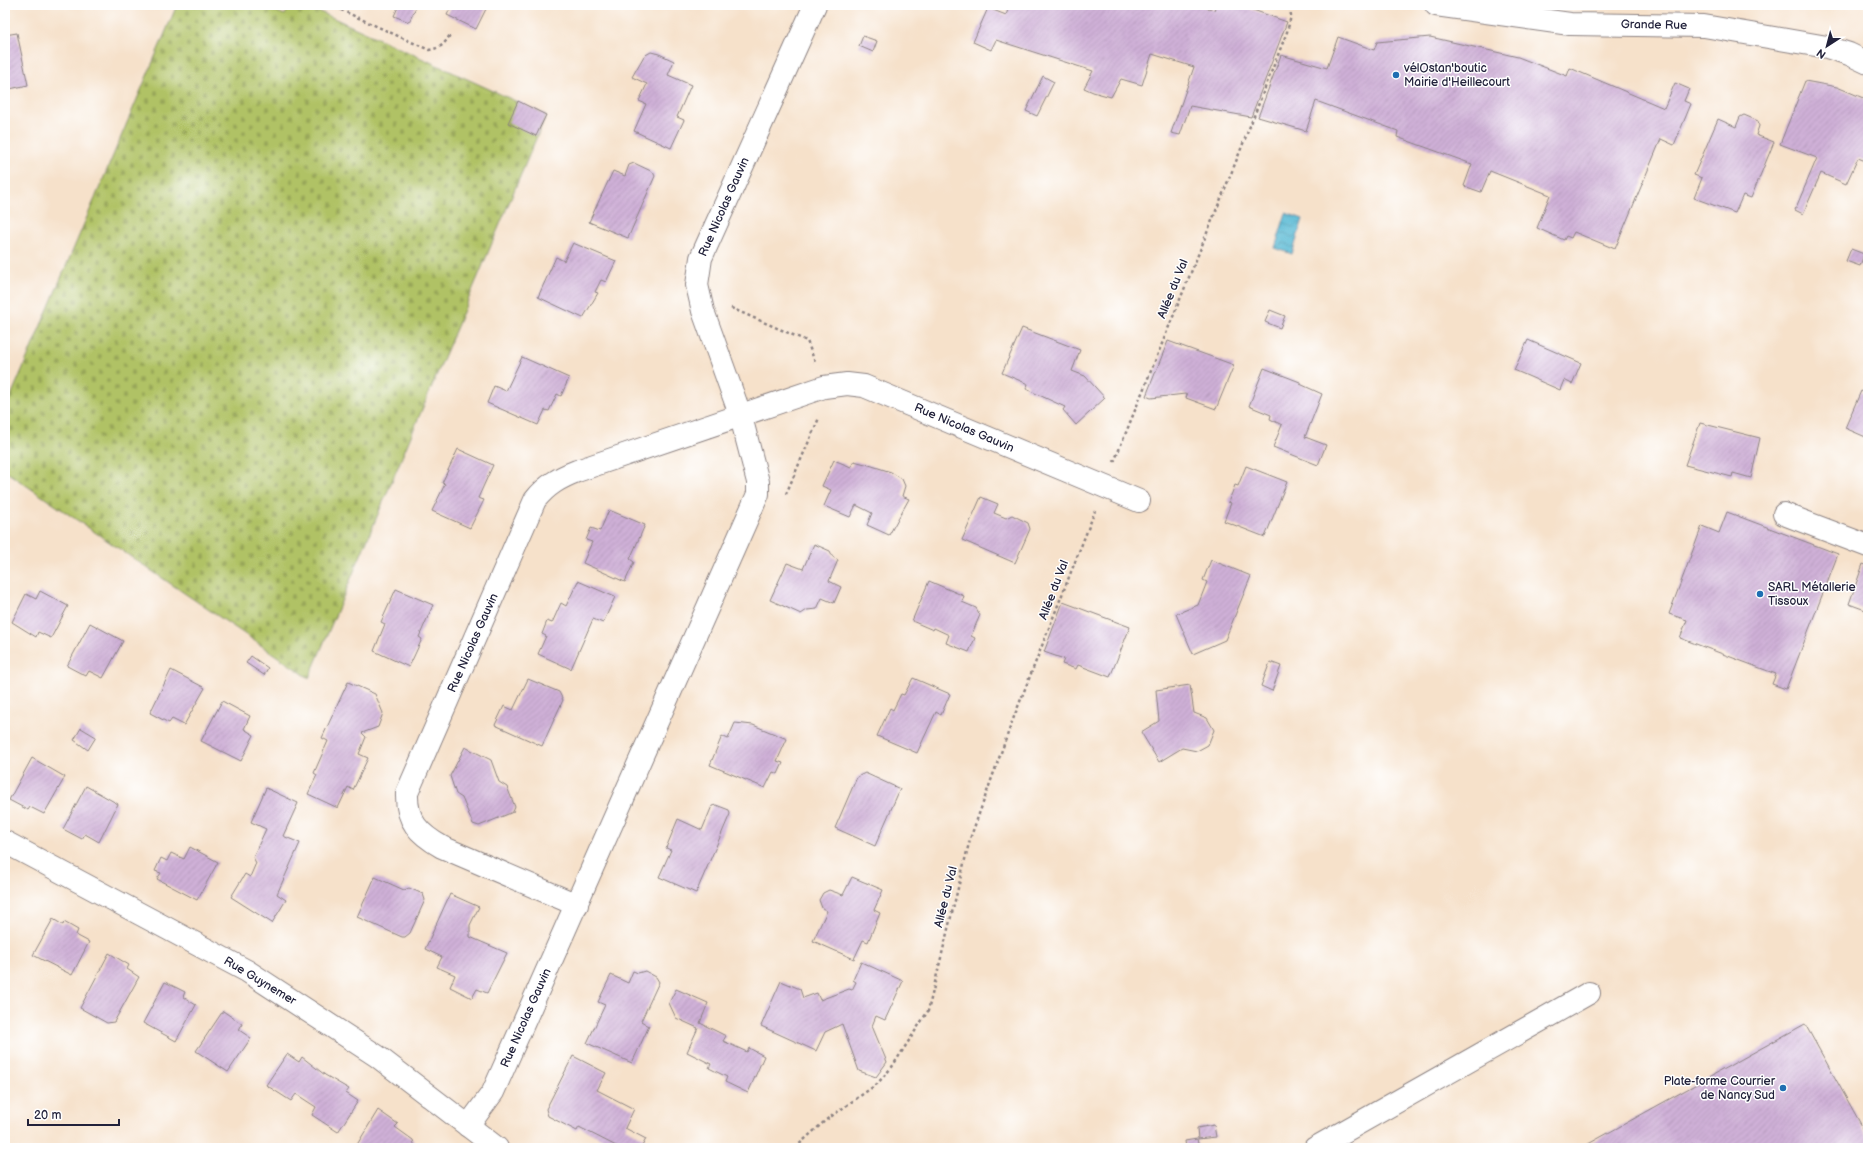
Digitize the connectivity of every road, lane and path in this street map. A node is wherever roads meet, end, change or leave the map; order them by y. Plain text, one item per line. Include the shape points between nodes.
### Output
1 (330, 5) edge
2 (815, 5) edge
3 (1290, 5) edge
4 (1436, 5) edge
5 (450, 34) dead end
6 (1868, 62) edge
7 (741, 417) junction
8 (1105, 488) junction
9 (1139, 501) dead end
10 (1784, 514) dead end
11 (1868, 546) edge
12 (5, 842) edge
13 (577, 906) junction
14 (1589, 993) dead end
15 (468, 1126) junction
16 (497, 1148) edge
17 (795, 1148) edge
18 (1315, 1148) edge

1 - 5 path via 429,50 446,43
2 - 7 street, Rue Nicolas Gauvin via 701,258 697,286 703,311
3 - 8 path, Allée du Val via 1291,16 1287,32 1124,434
4 - 6 street, Grande Rue via 1570,24 1704,26 1827,48
7 - 8 street, Rue Nicolas Gauvin via 824,387 847,384 864,386
7 - 13 street, Rue Nicolas Gauvin via 758,482 758,494
7 - 13 street, Rue Nicolas Gauvin via 577,471 559,478 546,487 535,500 407,793 406,805 409,815 426,838
8 - 9 street, Rue Nicolas Gauvin
8 - 17 path, Allée du Val via 1012,722 970,839 928,1011 892,1067 877,1084 826,1120
10 - 11 street
12 - 15 street, Rue Guynemer via 247,971 377,1056
13 - 15 street, Rue Nicolas Gauvin via 493,1092
14 - 18 street
15 - 16 street, Rue Guynemer

